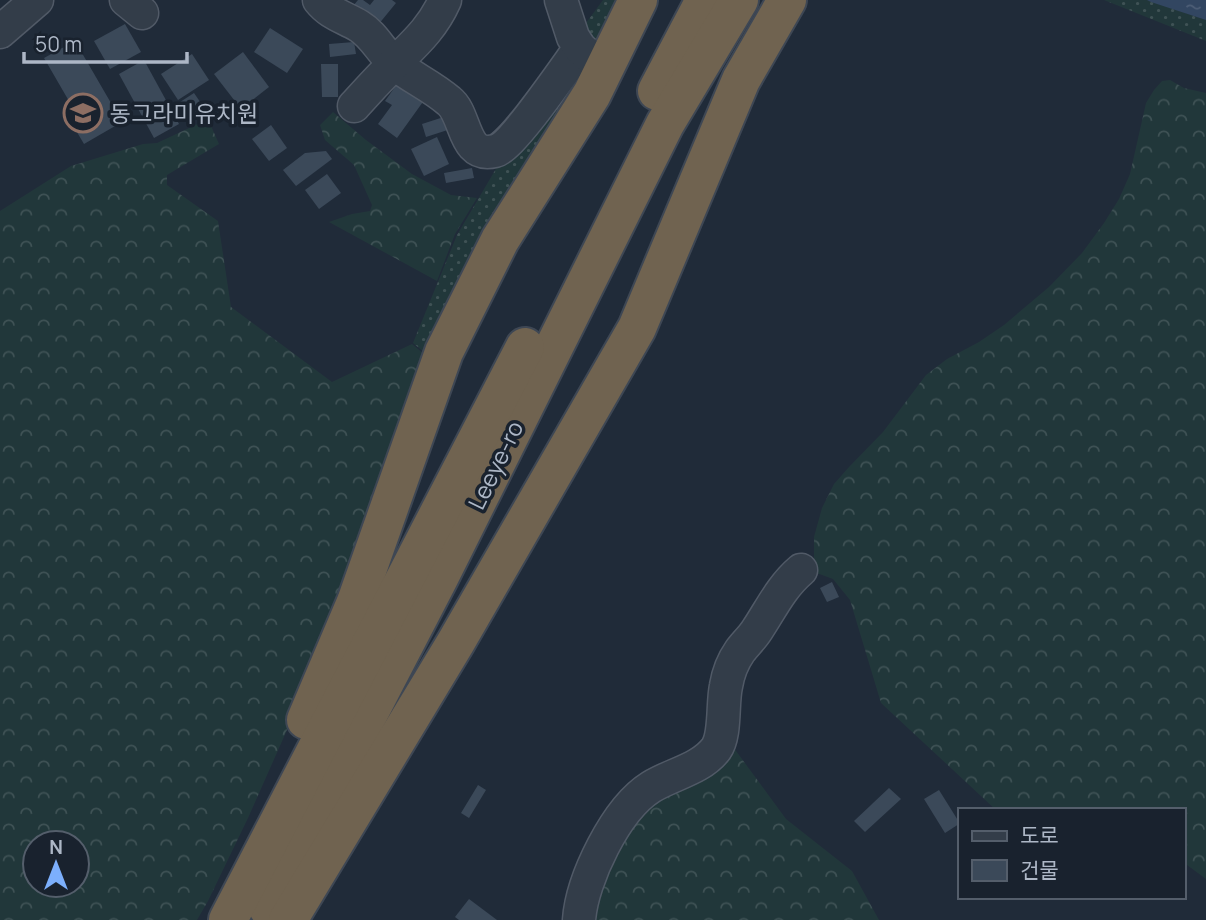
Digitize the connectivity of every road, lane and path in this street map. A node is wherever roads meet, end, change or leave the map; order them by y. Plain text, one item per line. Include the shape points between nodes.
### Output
1 (37, 0) edge
2 (318, 0) edge
3 (445, 0) edge
4 (562, 0) edge
5 (638, 0) edge
6 (787, 0) edge
7 (725, 4) edge
8 (0, 32) edge
9 (394, 64) junction
10 (354, 106) dead end
11 (801, 570) dead end
12 (226, 920) edge
13 (262, 920) edge
14 (288, 920) edge
15 (579, 920) edge

1 - 8 street
2 - 9 street via 332,13 360,26
3 - 9 street via 428,30
4 - 9 street via 573,37 587,54 503,148 484,152 471,143 453,103
5 - 12 highway via 592,94 500,240 444,352 356,602
6 - 14 highway via 741,80 637,328 456,642
7 - 12 highway, Leeye-ro via 687,33
7 - 13 highway, Leeye-ro via 439,578
9 - 10 street
11 - 15 street via 781,590 739,652 725,689 716,749 650,788 624,812 589,878

